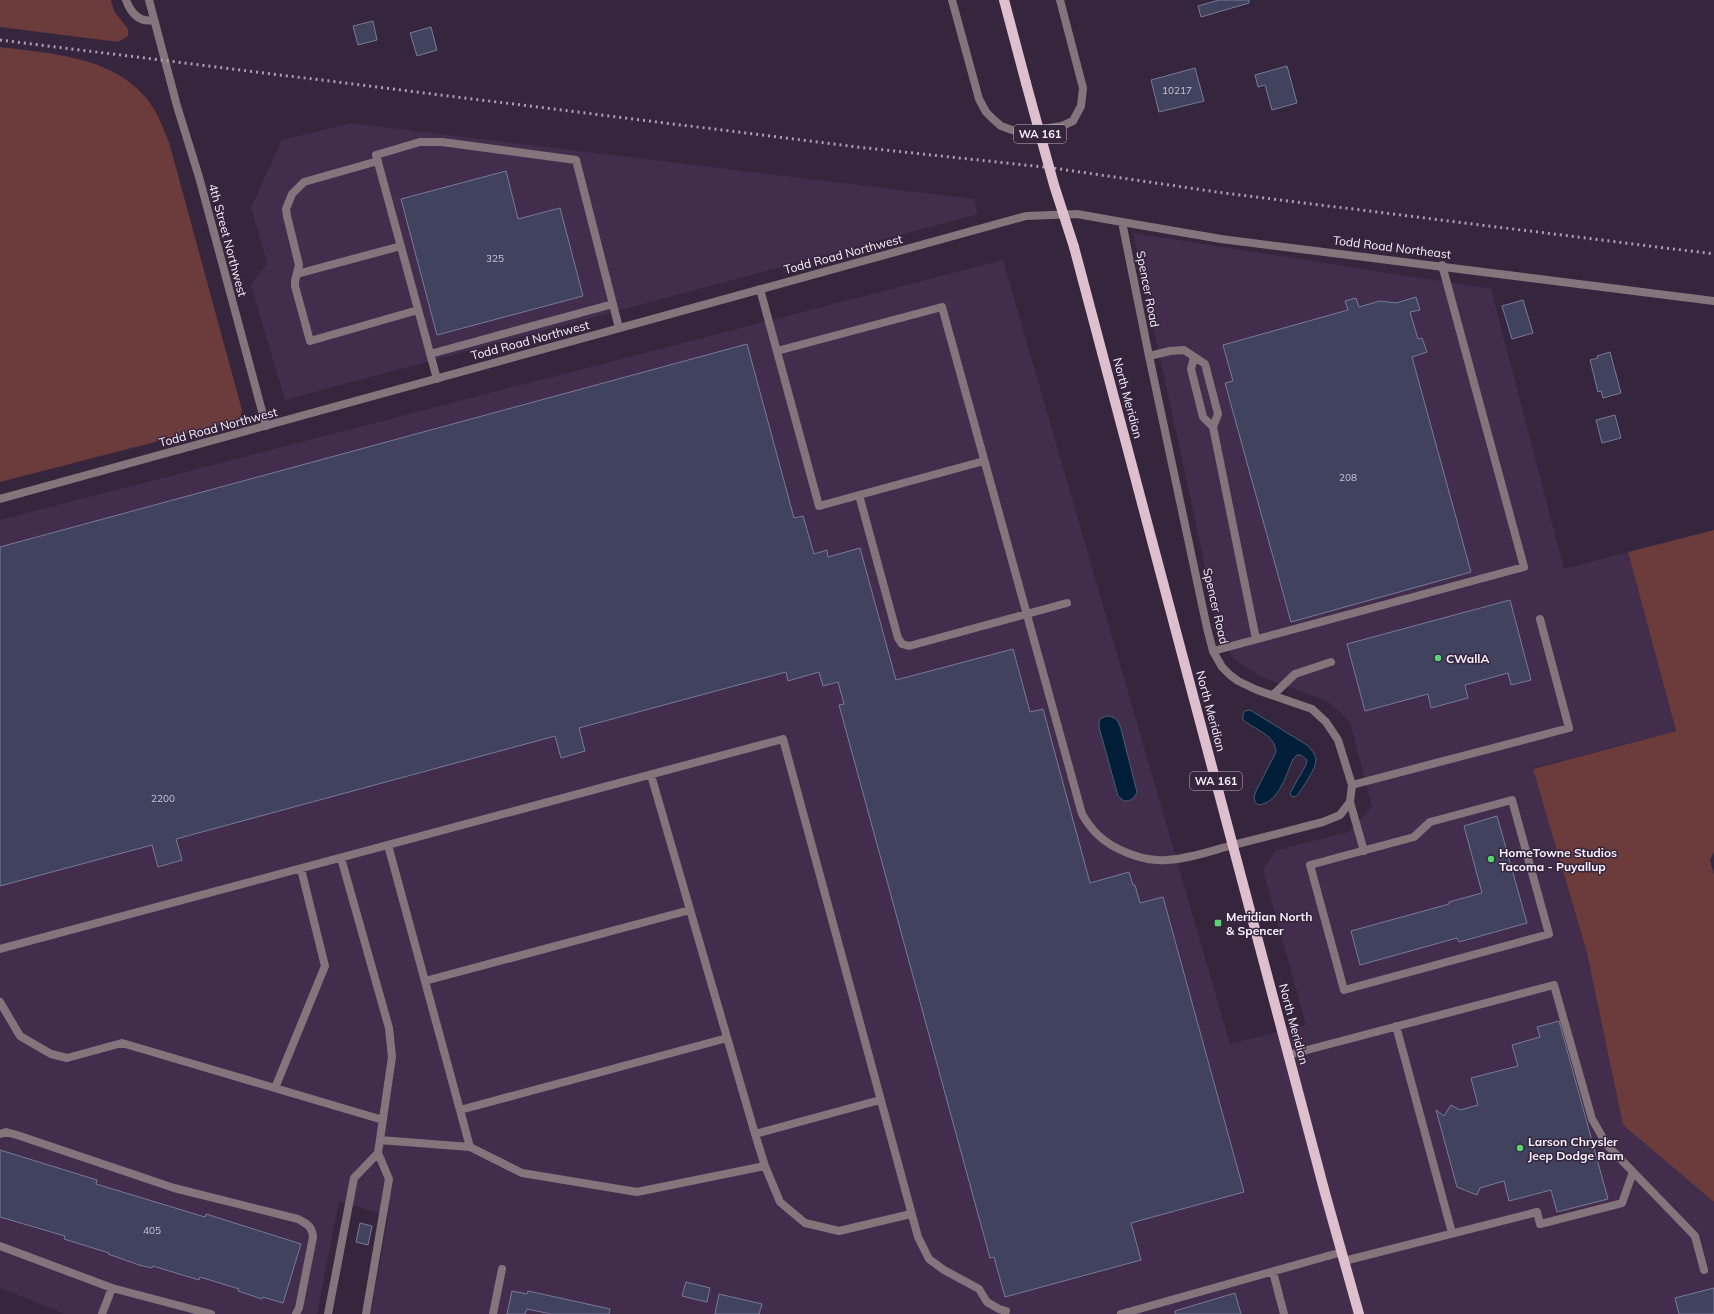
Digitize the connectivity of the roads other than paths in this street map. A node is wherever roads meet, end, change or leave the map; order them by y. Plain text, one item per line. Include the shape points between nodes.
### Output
1 (126, 0) edge
2 (149, 0) edge
3 (952, 0) edge
4 (1004, 0) edge
5 (1060, 0) edge
6 (154, 20) junction
7 (378, 161) junction
8 (1068, 214) joint
9 (1122, 222) junction
10 (401, 246) junction
11 (1442, 266) junction
12 (296, 274) junction
13 (760, 289) junction
14 (1714, 301) edge
15 (613, 304) junction
16 (418, 310) junction
17 (620, 328) junction
18 (777, 351) junction
19 (430, 354) junction
20 (1149, 356) junction
21 (1194, 357) junction
22 (437, 379) junction
23 (266, 426) junction
24 (1213, 427) junction
25 (984, 461) junction
26 (859, 495) junction
27 (0, 499) edge
28 (1067, 603) dead end
29 (1026, 614) junction
30 (1540, 619) dead end
31 (1256, 639) junction
32 (1214, 651) junction
33 (1331, 662) dead end
34 (1273, 695) junction
35 (651, 775) junction
36 (1352, 785) junction
37 (1350, 802) junction
38 (388, 845) junction
39 (1233, 845) junction
40 (1364, 851) junction
41 (341, 858) junction
42 (301, 869) junction
43 (690, 910) junction
44 (0, 949) edge
45 (425, 981) junction
46 (0, 1002) edge
47 (1396, 1026) junction
48 (727, 1038) junction
49 (1288, 1055) junction
50 (275, 1088) junction
51 (880, 1100) junction
52 (460, 1110) junction
53 (383, 1120) junction
54 (0, 1134) edge
55 (755, 1134) junction
56 (380, 1140) junction
57 (470, 1147) junction
58 (378, 1152) junction
59 (765, 1166) junction
60 (1633, 1172) junction
61 (911, 1214) junction
62 (1452, 1233) junction
63 (0, 1246) edge
64 (1343, 1257) junction
65 (502, 1269) dead end
66 (1704, 1270) dead end
67 (1273, 1272) junction
68 (112, 1288) junction
69 (1006, 1311) dead end
70 (102, 1314) edge
71 (211, 1314) edge
72 (296, 1314) edge
73 (328, 1314) edge
74 (366, 1314) edge
75 (493, 1314) edge
76 (1121, 1314) edge
77 (1284, 1314) edge
78 (1359, 1314) edge

1 - 6 street via 130,10 138,17 148,21
2 - 6 street, 4th Street Northwest
3 - 5 street via 979,99 986,112 1001,126 1022,131 1062,126 1073,121 1081,106 1083,88
4 - 39 main road, North Meridian / WA 161, bridge via 1054,185 1074,247
6 - 23 street, 4th Street Northwest
7 - 10 street
7 - 12 street via 304,182 292,194 286,209 299,265
7 - 15 street via 376,155 420,142 576,160
8 - 9 street, Todd Road Northeast
8 - 13 street, Todd Road Northwest via 1026,216
9 - 11 street, Todd Road Northeast via 1221,239
9 - 20 street, Spencer Road
10 - 12 street
10 - 16 street
11 - 14 street, Todd Road Northeast
11 - 31 street via 1524,567
12 - 16 street via 295,286 310,341
13 - 17 street, Todd Road Northwest
13 - 18 street
15 - 17 street
15 - 19 street
16 - 19 street
17 - 22 street, Todd Road Northwest
18 - 25 street via 942,307
18 - 26 street via 819,506
19 - 22 street
20 - 21 street via 1179,350 1191,353
20 - 32 street, Spencer Road
21 - 24 street via 1191,369 1203,417
21 - 24 street via 1205,364 1218,414
22 - 23 street, Todd Road Northwest
23 - 27 street, Todd Road Northwest
24 - 31 street
25 - 26 street
25 - 29 street
26 - 29 street via 898,638 902,644 909,646
28 - 29 street
29 - 39 street via 1078,806 1089,826 1101,838 1117,848 1148,859 1166,861
30 - 36 street via 1569,728
31 - 32 street
32 - 34 street, Spencer Road via 1222,667 1234,678
33 - 34 street via 1295,674
34 - 36 street, Spencer Road via 1312,709 1326,722 1338,740
35 - 38 street
35 - 43 street
35 - 51 street via 783,739
36 - 37 street, Spencer Road
37 - 39 street via 1340,815 1323,822
37 - 40 street
38 - 41 street
38 - 45 street
39 - 49 main road, North Meridian / WA 161
40 - 40 street via 1310,865 1344,990 1549,934 1512,800 1430,822 1414,837
41 - 42 street
41 - 53 street via 389,1028 392,1057
42 - 44 street
42 - 50 street via 325,966
43 - 45 street
43 - 48 street
45 - 52 street
46 - 50 street via 20,1036 51,1054 67,1058 122,1043
47 - 49 street
47 - 60 street via 1554,985 1592,1119 1607,1145
47 - 62 street
48 - 52 street
48 - 55 street
49 - 64 main road, North Meridian / WA 161
50 - 53 street
51 - 55 street
51 - 61 street
52 - 57 street
53 - 56 street
54 - 72 street via 6,1132 17,1135 174,1188 298,1219 309,1225 313,1237
55 - 59 street
56 - 57 street
56 - 58 street
57 - 59 street via 522,1173 637,1192
58 - 73 street via 354,1178
58 - 74 street via 389,1179
59 - 61 street via 780,1202 805,1223 839,1231
60 - 62 street via 1622,1203 1540,1224 1537,1212
60 - 66 street via 1695,1236
61 - 69 street via 918,1237 929,1259 979,1289 987,1302
62 - 64 street
63 - 68 street
64 - 67 street
64 - 78 main road, North Meridian / WA 161
65 - 75 street
67 - 76 street
67 - 77 street
68 - 70 street
68 - 71 street

